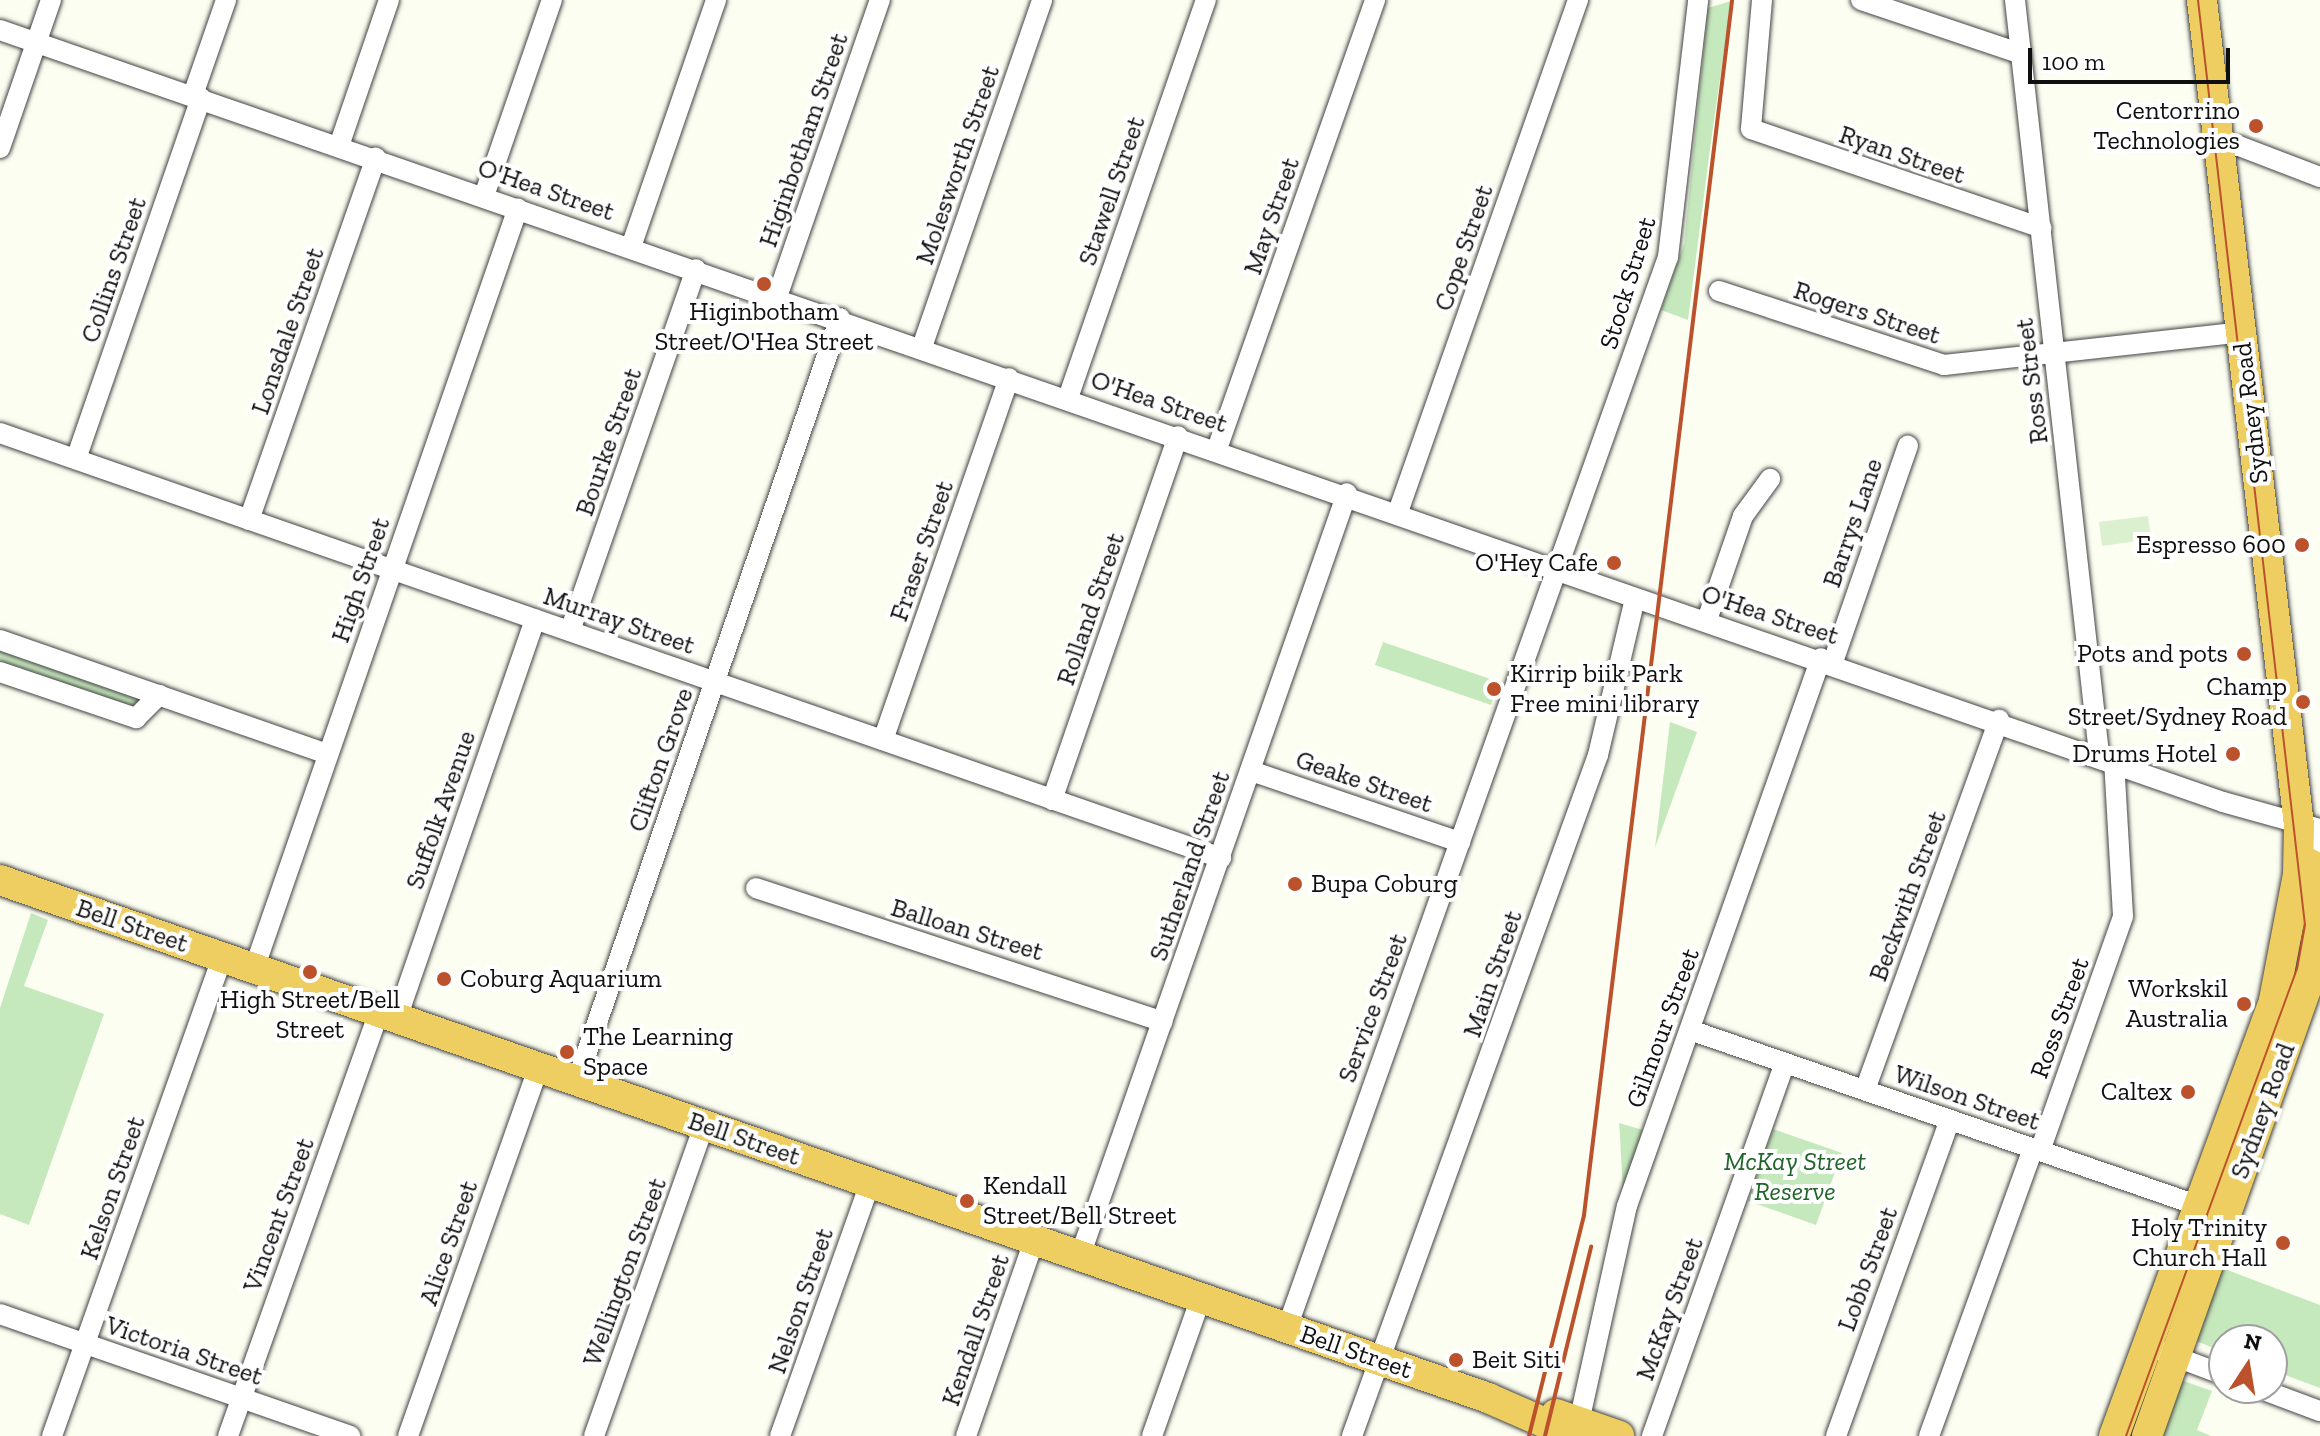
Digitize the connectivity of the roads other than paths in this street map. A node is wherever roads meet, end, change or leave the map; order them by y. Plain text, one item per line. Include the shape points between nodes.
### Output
1 (51, 0) edge
2 (226, 0) edge
3 (389, 0) edge
4 (552, 0) edge
5 (716, 0) edge
6 (880, 0) edge
7 (1042, 0) edge
8 (1206, 0) edge
9 (1375, 0) edge
10 (1578, 0) edge
11 (1698, 0) edge
12 (1762, 0) edge
13 (1861, 0) edge
14 (2015, 0) edge
15 (2202, 0) edge
16 (0, 30) edge
17 (36, 42) junction
18 (2021, 54) junction
19 (197, 97) junction
20 (339, 146) junction
21 (2219, 146) junction
22 (0, 148) edge
23 (376, 158) junction
24 (2320, 177) edge
25 (484, 196) junction
26 (518, 208) junction
27 (2042, 228) junction
28 (631, 247) junction
29 (696, 269) junction
30 (1719, 291) dead end
31 (777, 297) junction
32 (840, 318) junction
33 (2241, 332) junction
34 (922, 347) junction
35 (2054, 353) junction
36 (1009, 378) junction
37 (1068, 398) junction
38 (0, 433) edge
39 (1178, 436) junction
40 (1908, 446) dead end
41 (1217, 449) junction
42 (76, 459) junction
43 (1770, 479) dead end
44 (1347, 493) junction
45 (1398, 512) junction
46 (249, 520) junction
47 (1557, 569) junction
48 (392, 570) junction
49 (1635, 599) junction
50 (535, 619) junction
51 (1707, 620) junction
52 (570, 631) junction
53 (0, 640) edge
54 (1827, 660) junction
55 (0, 672) edge
56 (715, 682) junction
57 (159, 695) junction
58 (1999, 720) junction
59 (883, 740) junction
60 (328, 754) junction
61 (2107, 757) junction
62 (1251, 771) junction
63 (1052, 800) junction
64 (2313, 830) edge
65 (1460, 842) junction
66 (2320, 851) edge
67 (1221, 858) junction
68 (0, 880) edge
69 (756, 888) dead end
70 (2319, 922) edge
71 (222, 958) junction
72 (254, 969) junction
73 (388, 1015) junction
74 (1163, 1022) junction
75 (1690, 1030) junction
76 (1785, 1063) junction
77 (538, 1068) junction
78 (577, 1081) junction
79 (1865, 1090) junction
80 (1950, 1120) junction
81 (704, 1125) junction
82 (2037, 1150) junction
83 (870, 1183) junction
84 (2213, 1211) junction
85 (1034, 1241) junction
86 (1080, 1256) junction
87 (1201, 1298) junction
88 (0, 1314) edge
89 (1287, 1328) junction
90 (84, 1344) junction
91 (2162, 1352) junction
92 (1381, 1361) junction
93 (2208, 1369) edge
94 (242, 1399) junction
95 (2288, 1399) edge
96 (2320, 1411) edge
97 (1577, 1429) edge
98 (52, 1436) edge
99 (228, 1436) edge
100 (350, 1436) edge
101 (408, 1436) edge
102 (594, 1436) edge
103 (780, 1436) edge
104 (966, 1436) edge
105 (1152, 1436) edge
106 (1352, 1436) edge
107 (1619, 1436) edge
108 (1652, 1436) edge
109 (1836, 1436) edge
110 (1929, 1436) edge
111 (2114, 1436) edge
112 (2147, 1436) edge

1 - 17 street
2 - 19 street, Collins Street
3 - 20 street
4 - 25 street
5 - 28 street
6 - 31 street, Higinbotham Street
7 - 34 street, Molesworth Street
8 - 37 street, Stawell Street
9 - 41 street, May Street
10 - 45 street, Cope Street
11 - 47 street, Stock Street via 1673,240
12 - 27 street, Ryan Street via 1748,125
13 - 18 street
14 - 18 street, Ross Street
15 - 21 highway, Sydney Road
16 - 17 street, O'Hea Street
17 - 19 street, O'Hea Street
17 - 22 street
18 - 27 street, Ross Street
19 - 20 street, O'Hea Street
19 - 42 street, Collins Street
20 - 23 street, O'Hea Street
21 - 24 street via 2239,146
21 - 33 highway, Sydney Road
23 - 25 street, O'Hea Street
23 - 46 street, Lonsdale Street
25 - 26 street, O'Hea Street
26 - 28 street, O'Hea Street
26 - 48 street, High Street
27 - 35 street, Ross Street
28 - 29 street, O'Hea Street
29 - 31 street, O'Hea Street
29 - 52 street, Bourke Street
30 - 35 street, Rogers Street via 1936,364
31 - 32 street, O'Hea Street
32 - 34 street, O'Hea Street
32 - 56 street, Clifton Grove
33 - 35 street, Rogers Street
33 - 64 highway, Sydney Road
34 - 36 street, O'Hea Street
35 - 61 street, Ross Street
36 - 37 street, O'Hea Street
36 - 59 street, Fraser Street
37 - 39 street, O'Hea Street
38 - 42 street, Murray Street
39 - 41 street, O'Hea Street
39 - 63 street, Rolland Street
40 - 54 street, Barrys Lane
41 - 44 street, O'Hea Street
42 - 46 street, Murray Street
43 - 51 street via 1743,516
44 - 45 street, O'Hea Street
44 - 62 street, Sutherland Street
45 - 47 street, O'Hea Street
46 - 48 street, Murray Street
47 - 49 street, O'Hea Street
47 - 65 street, Service Street
48 - 50 street, Murray Street
48 - 60 street, High Street
49 - 51 street, O'Hea Street
49 - 92 street, Main Street via 1611,716
50 - 52 street, Murray Street
50 - 73 street, Suffolk Avenue
51 - 54 street, O'Hea Street
52 - 56 street, Murray Street
53 - 57 street
54 - 58 street, O'Hea Street
54 - 75 street, Gilmour Street
55 - 57 street via 136,718
56 - 59 street, Murray Street
56 - 78 street, Clifton Grove
57 - 60 street
58 - 61 street, O'Hea Street
58 - 79 street, Beckwith Street
59 - 63 street, Murray Street
60 - 72 street, High Street
61 - 64 street, O'Hea Street
61 - 82 street, Ross Street via 2123,916
62 - 65 street, Geake Street
62 - 67 street, Sutherland Street
63 - 67 street, Murray Street
64 - 66 street
64 - 70 highway, Sydney Road
64 - 84 highway, Sydney Road via 2285,965
65 - 89 street, Service Street
67 - 74 street, Sutherland Street
68 - 71 highway, Bell Street
69 - 74 street, Balloan Street
70 - 84 highway, Sydney Road via 2311,976
71 - 72 highway, Bell Street
71 - 90 street, Kelson Street
72 - 73 highway, Bell Street
73 - 77 highway, Bell Street
73 - 94 street, Vincent Street
74 - 86 street, Sutherland Street
75 - 76 street, Wilson Street
75 - 97 street, Gilmour Street via 1627,1206
76 - 79 street, Wilson Street
76 - 108 street, McKay Street
77 - 78 highway, Bell Street
77 - 101 street, Alice Street
78 - 81 highway, Bell Street
79 - 80 street, Wilson Street
80 - 82 street, Wilson Street
80 - 109 street, Lobb Street
81 - 83 highway, Bell Street
81 - 102 street, Wellington Street
82 - 84 street, Wilson Street
82 - 110 street, Ross Street
83 - 85 highway, Bell Street
83 - 103 street, Nelson Street
84 - 91 highway, Sydney Road
85 - 86 highway, Bell Street
85 - 104 street, Kendall Street
86 - 87 highway, Bell Street
87 - 89 highway, Bell Street
87 - 105 street
88 - 90 street, Victoria Street
89 - 92 highway, Bell Street
90 - 94 street, Victoria Street
90 - 98 street, Kelson Street
91 - 93 street
91 - 111 highway, Sydney Road
91 - 112 highway, Sydney Road
92 - 97 highway, Bell Street
92 - 106 street, Main Street
94 - 99 street, Vincent Street
94 - 100 street, Victoria Street
95 - 96 street
97 - 107 highway, Bell Street

